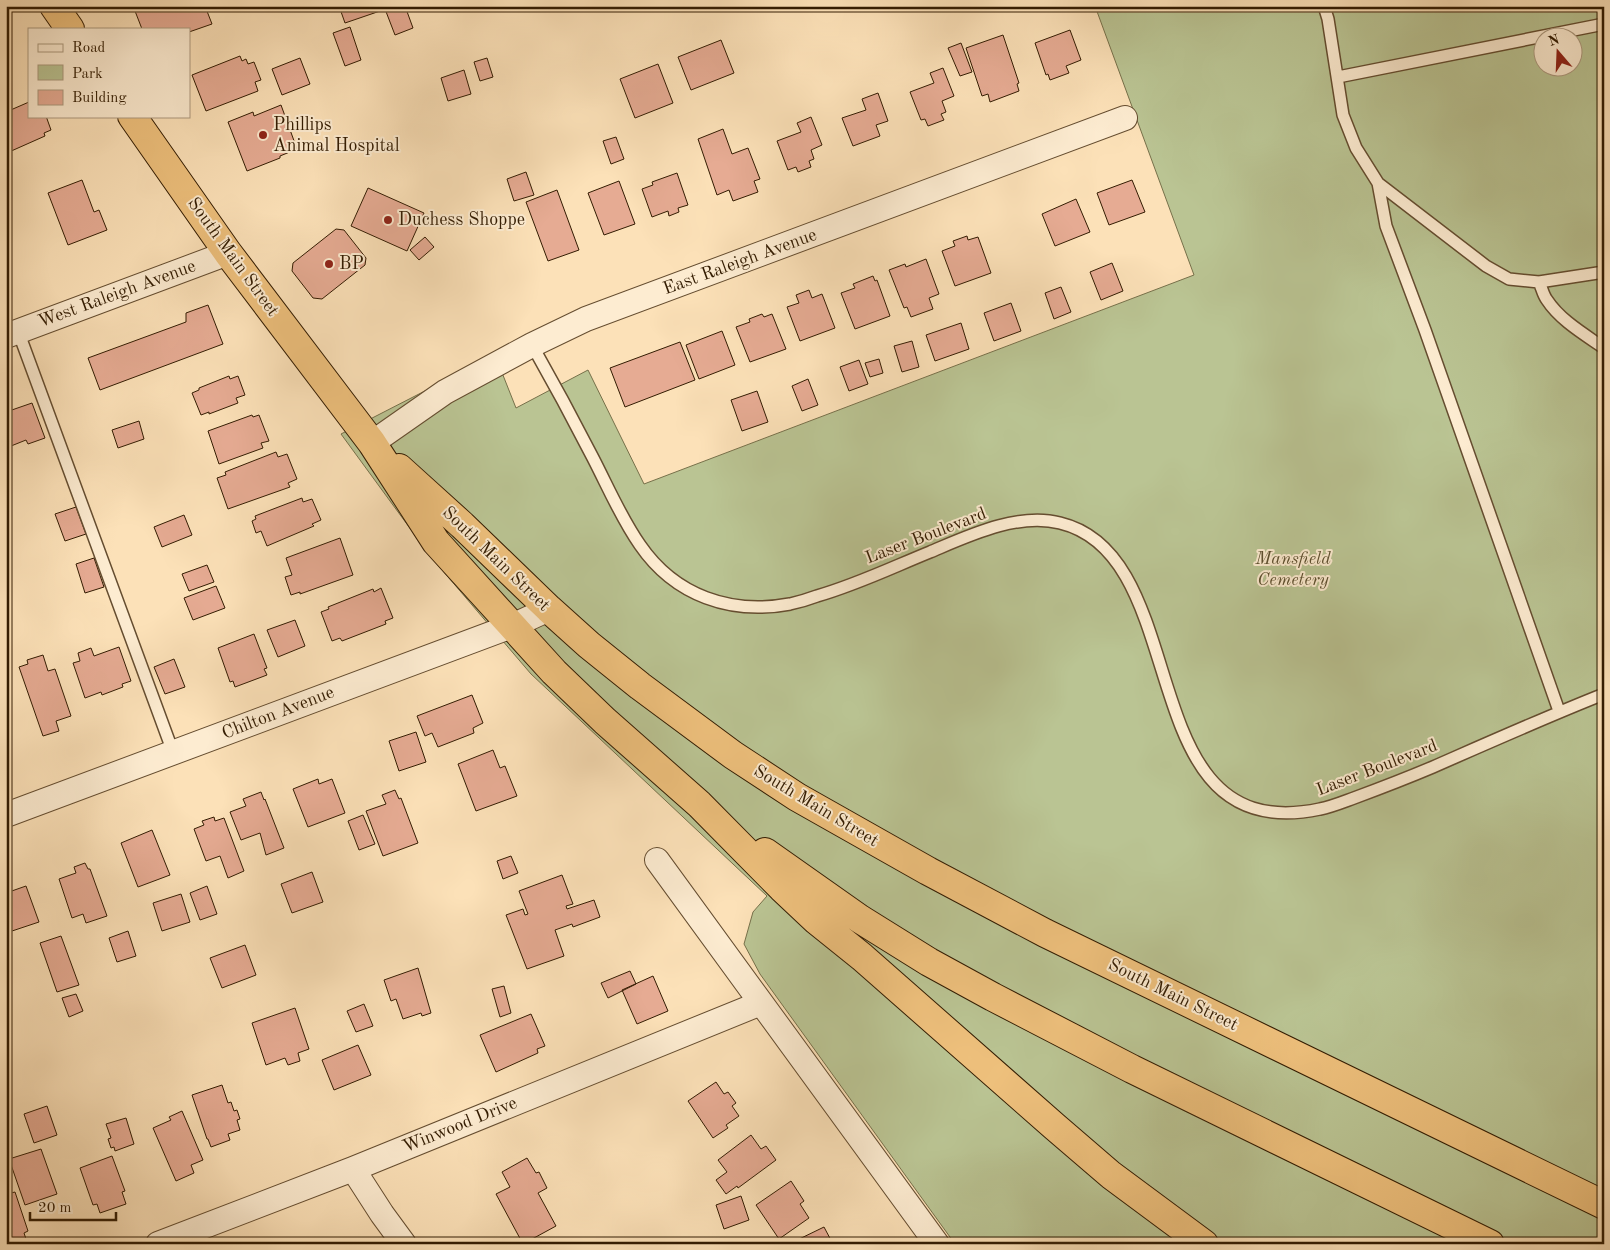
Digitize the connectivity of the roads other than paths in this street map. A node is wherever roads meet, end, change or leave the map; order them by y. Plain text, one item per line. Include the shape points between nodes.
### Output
1 (54, 6) edge
2 (1324, 6) edge
3 (1604, 24) edge
4 (69, 28) edge
5 (1338, 77) junction
6 (133, 118) edge
7 (1125, 118) dead end
8 (1378, 183) junction
9 (228, 253) junction
10 (1604, 272) edge
11 (1539, 282) junction
12 (12, 333) edge
13 (532, 345) junction
14 (1604, 348) edge
15 (372, 443) junction
16 (549, 609) junction
17 (512, 626) junction
18 (1604, 694) edge
19 (1560, 712) junction
20 (173, 752) junction
21 (699, 804) junction
22 (6, 815) edge
23 (657, 860) dead end
24 (761, 1003) junction
25 (353, 1168) junction
26 (1604, 1205) edge
27 (158, 1244) edge
28 (404, 1244) edge
29 (937, 1244) edge
30 (1204, 1244) edge
31 (1490, 1244) edge

1 - 4 highway
2 - 5 lane
3 - 5 lane
5 - 8 lane via 1343,115 1356,148
6 - 9 highway, South Main Street
7 - 13 street, East Raleigh Avenue via 586,319
8 - 11 lane via 1486,266 1509,279
8 - 19 lane via 1386,226
9 - 12 street, West Raleigh Avenue
9 - 15 highway, South Main Street
10 - 11 lane
11 - 14 lane via 1554,310
12 - 20 lane
13 - 15 street, East Raleigh Avenue via 445,392
13 - 19 lane, Laser Boulevard via 642,548 659,568 685,589 715,602 744,608 790,604 840,590 970,535 1034,520 1061,523 1089,534 1114,556 1130,583 1142,609 1181,726 1206,775 1241,803 1267,813 1322,809 1394,784
15 - 16 highway, South Main Street
15 - 17 highway, South Main Street via 436,542
16 - 17 street, Chilton Avenue
16 - 26 highway, South Main Street via 640,686 733,755 797,797 928,872 1045,933
17 - 20 street, Chilton Avenue
17 - 21 highway, South Main Street via 605,721
18 - 19 lane, Laser Boulevard
20 - 22 street, Chilton Avenue
21 - 30 highway via 816,920 862,956 1104,1168
21 - 31 highway via 860,919 930,962 1132,1069
23 - 24 street
24 - 25 street, Winwood Drive
24 - 29 street
25 - 27 street, Winwood Drive
25 - 28 street

